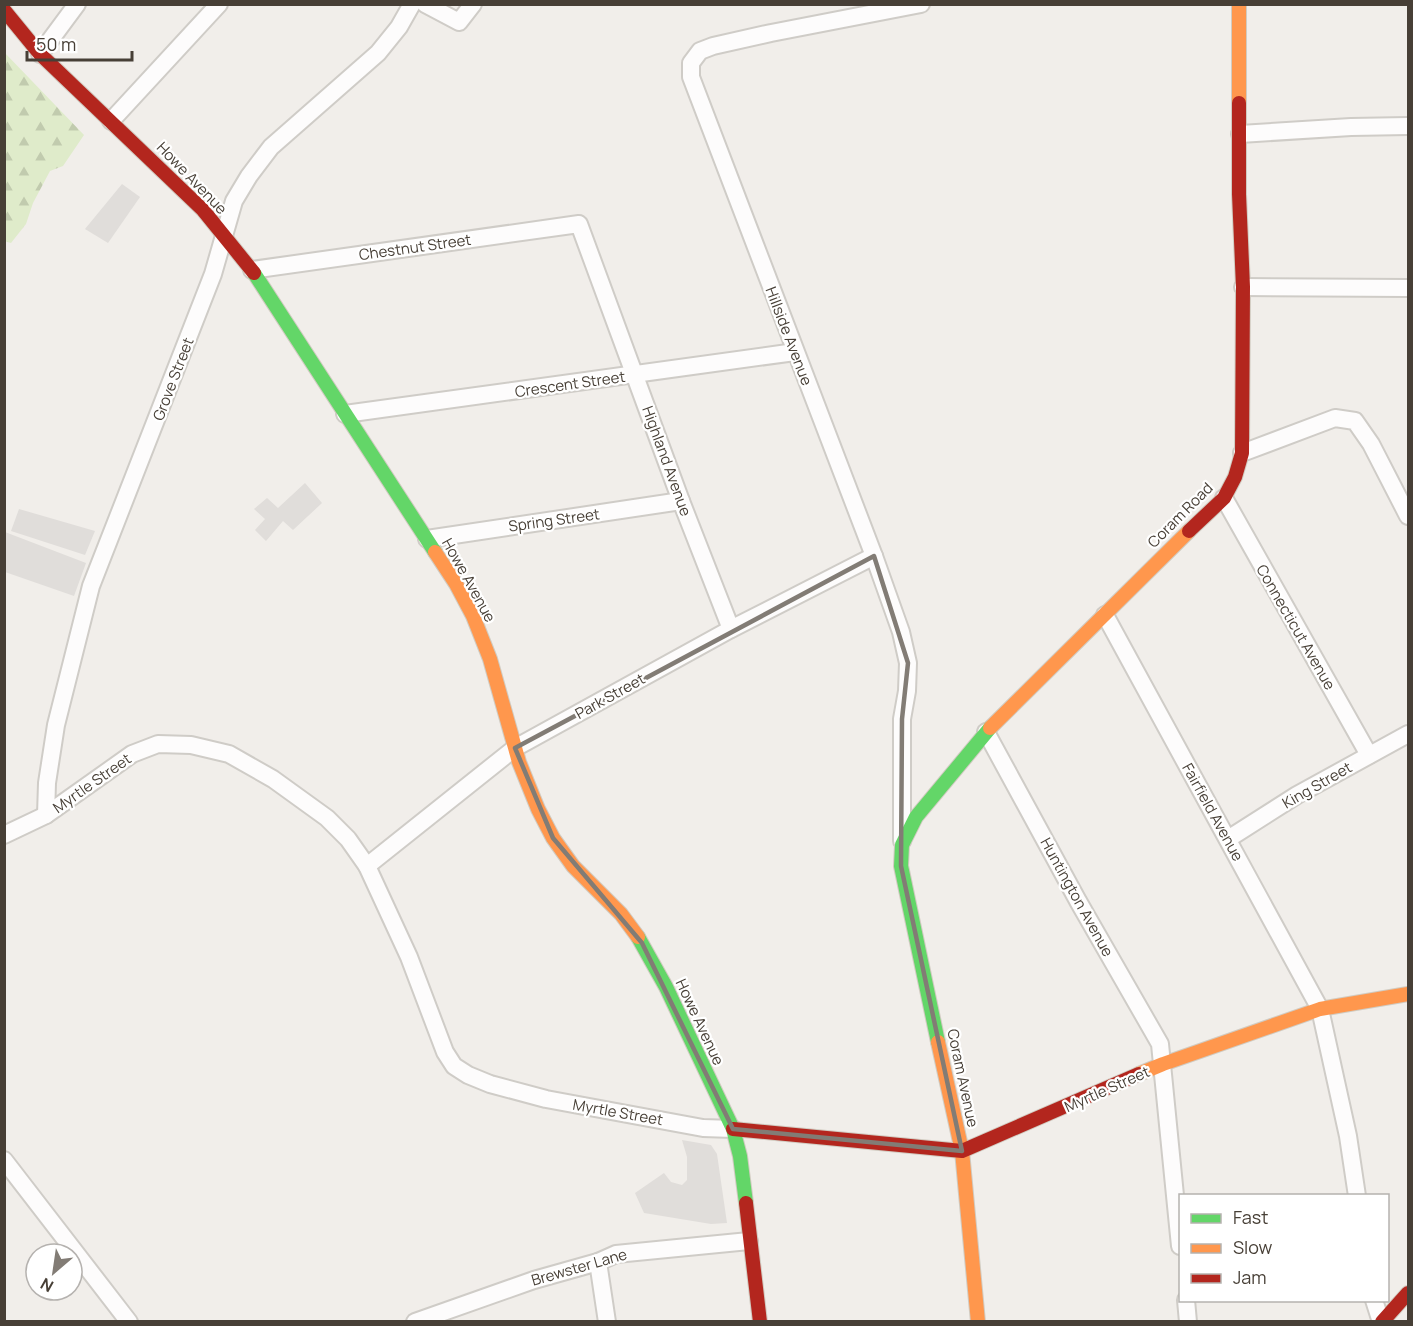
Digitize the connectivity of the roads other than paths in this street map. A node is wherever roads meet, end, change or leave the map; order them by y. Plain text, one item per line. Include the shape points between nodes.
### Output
1 (77, 4) edge
2 (219, 4) edge
3 (412, 4) edge
4 (425, 4) edge
5 (473, 4) edge
6 (921, 4) edge
7 (1239, 4) edge
8 (4, 10) edge
9 (40, 54) junction
10 (111, 121) junction
11 (1408, 126) edge
12 (1240, 134) junction
13 (579, 224) joint
14 (224, 236) junction
15 (252, 270) junction
16 (1243, 287) junction
17 (1408, 288) edge
18 (795, 352) junction
19 (636, 375) junction
20 (345, 414) junction
21 (1242, 453) junction
22 (1224, 498) junction
23 (681, 501) junction
24 (1408, 516) edge
25 (428, 538) junction
26 (874, 556) junction
27 (1105, 615) junction
28 (730, 629) junction
29 (986, 732) junction
30 (1408, 734) edge
31 (515, 748) junction
32 (1369, 755) junction
33 (46, 815) junction
34 (4, 835) edge
35 (1228, 839) junction
36 (902, 845) junction
37 (367, 866) junction
38 (1408, 994) edge
39 (1320, 1008) junction
40 (1163, 1064) junction
41 (733, 1129) junction
42 (962, 1151) junction
43 (4, 1160) edge
44 (1357, 1194) edge
45 (1179, 1235) edge
46 (749, 1241) junction
47 (598, 1262) junction
48 (1408, 1293) edge
49 (1186, 1302) edge
50 (1375, 1302) edge
51 (129, 1322) edge
52 (415, 1322) edge
53 (607, 1322) edge
54 (760, 1322) edge
55 (978, 1322) edge
56 (1188, 1322) edge
57 (1381, 1322) edge

1 - 9 street
2 - 10 street
3 - 14 street, Grove Street via 378,53 271,147 234,201
4 - 5 street via 459,22
6 - 18 street, Hillside Avenue via 713,46 700,51 692,63 691,77
7 - 12 street, Coram Road
8 - 9 street, Howe Avenue
9 - 10 street, Howe Avenue
10 - 14 street, Howe Avenue via 203,210
11 - 12 street
12 - 16 street, Coram Road
13 - 15 street, Chestnut Street
13 - 19 street, Highland Avenue
14 - 15 street, Howe Avenue
14 - 33 street, Grove Street via 213,274 91,586 56,725
15 - 20 street, Howe Avenue
16 - 17 street
16 - 21 street, Coram Road
18 - 19 street, Crescent Street
18 - 26 street, Hillside Avenue
19 - 20 street, Crescent Street
19 - 23 street, Highland Avenue
20 - 25 street, Howe Avenue
21 - 22 street, Coram Road
21 - 24 street via 1335,418 1355,421
22 - 27 street, Coram Road
22 - 32 street, Connecticut Avenue
23 - 25 street, Spring Street
23 - 28 street, Highland Avenue
25 - 31 street, Howe Avenue via 473,616 490,659
26 - 28 street, Park Street
26 - 36 street, Hillside Avenue via 908,663 902,719
27 - 29 street, Coram Road
27 - 35 street, Fairfield Avenue
28 - 31 street, Park Street
29 - 36 street, Coram Road via 916,818
29 - 40 street, Huntington Avenue via 1160,1044
30 - 32 street, King Street
31 - 37 street, Park Street
31 - 41 street, Howe Avenue via 528,787 553,838 642,943
32 - 35 street, King Street
33 - 34 street, Myrtle Street
33 - 37 street, Myrtle Street via 132,754 158,744 190,745 229,754 264,772 327,818
35 - 39 street, Fairfield Avenue
36 - 42 street, Coram Avenue via 901,866 908,902
37 - 41 street, Myrtle Street via 454,1066 490,1084 546,1099 703,1128
38 - 39 street, Myrtle Street
39 - 40 street, Myrtle Street
39 - 44 street, Fairfield Avenue
40 - 42 street, Myrtle Street
40 - 45 street, Huntington Avenue
41 - 42 street, Myrtle Street
41 - 46 street, Howe Avenue via 744,1178
42 - 55 street, Coram Avenue
43 - 51 street
46 - 47 street, Brewster Lane via 616,1254
46 - 54 street, Howe Avenue
47 - 52 street, Brewster Lane
47 - 53 street
48 - 57 street
49 - 56 street
50 - 57 street

